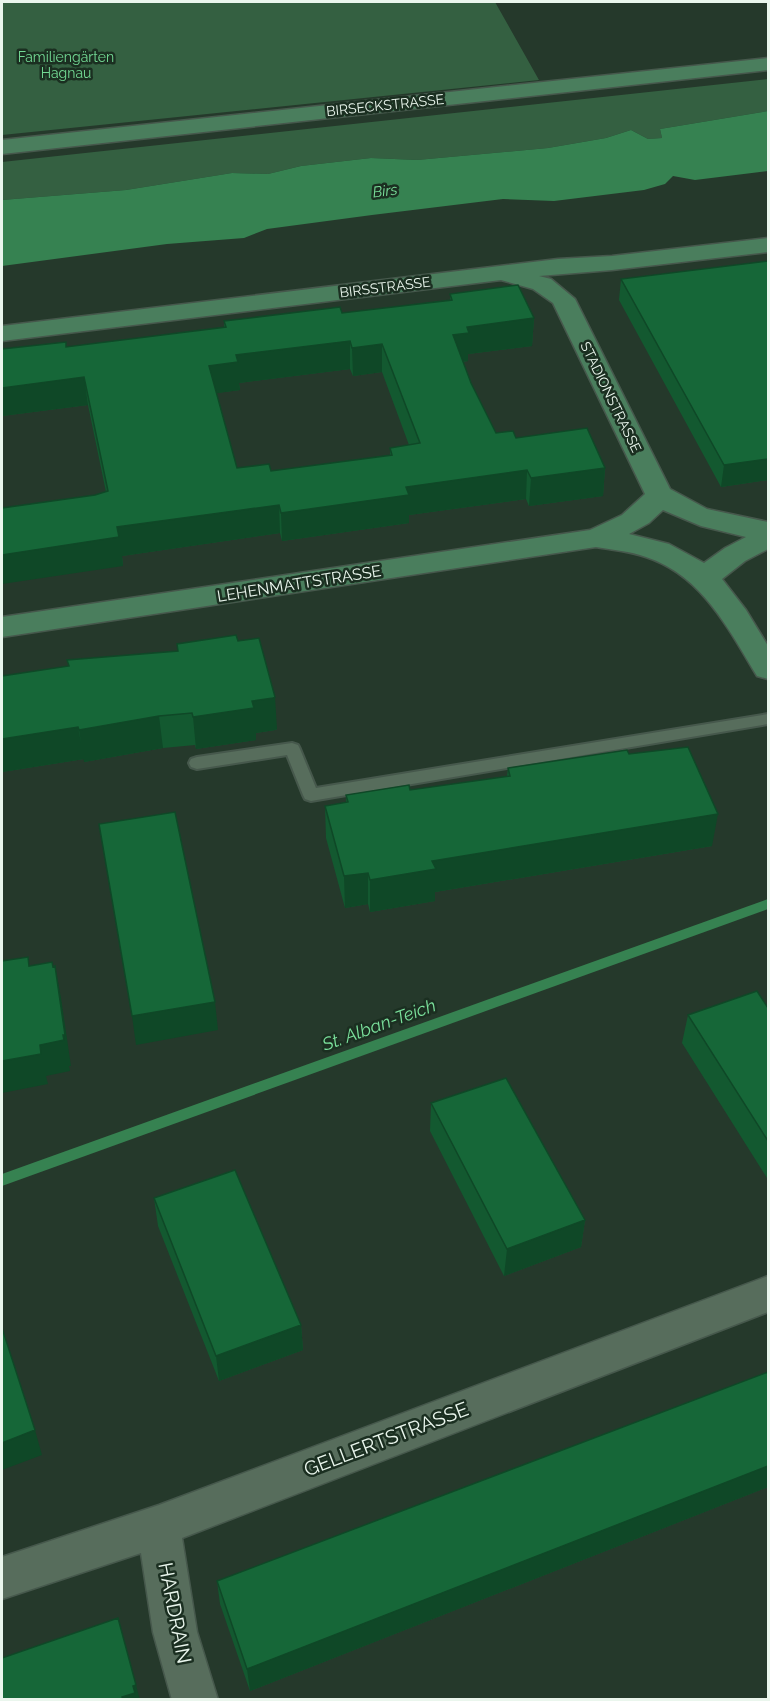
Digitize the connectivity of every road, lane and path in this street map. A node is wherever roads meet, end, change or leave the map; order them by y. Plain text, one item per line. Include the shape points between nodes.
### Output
1 (768, 64) edge
2 (2, 147) edge
3 (768, 244) edge
4 (612, 263) junction
5 (492, 274) junction
6 (563, 299) junction
7 (2, 333) edge
8 (659, 494) junction
9 (768, 531) edge
10 (596, 538) junction
11 (768, 539) edge
12 (706, 578) junction
13 (2, 627) edge
14 (768, 669) edge
15 (768, 719) edge
16 (197, 763) dead end
17 (768, 1294) edge
18 (159, 1526) junction
19 (2, 1578) edge
20 (195, 1700) edge

1 - 2 street, BIRSECKSTRASSE
3 - 4 street, BIRSSTRASSE
4 - 5 street, BIRSSTRASSE
4 - 6 street via 579,280
5 - 6 street via 542,284
5 - 7 street, BIRSSTRASSE
6 - 8 street, STADIONSTRASSE
8 - 9 street via 680,509 705,519
8 - 10 street, LEHENMATTSTRASSE via 641,518
10 - 12 street, LEHENMATTSTRASSE via 660,551
10 - 13 street, LEHENMATTSTRASSE
11 - 12 street via 731,556
12 - 14 street
15 - 16 lane via 311,795 292,749
17 - 18 street, GELLERTSTRASSE
18 - 19 street, GELLERTSTRASSE
18 - 20 street, HARDRAIN via 175,1632

